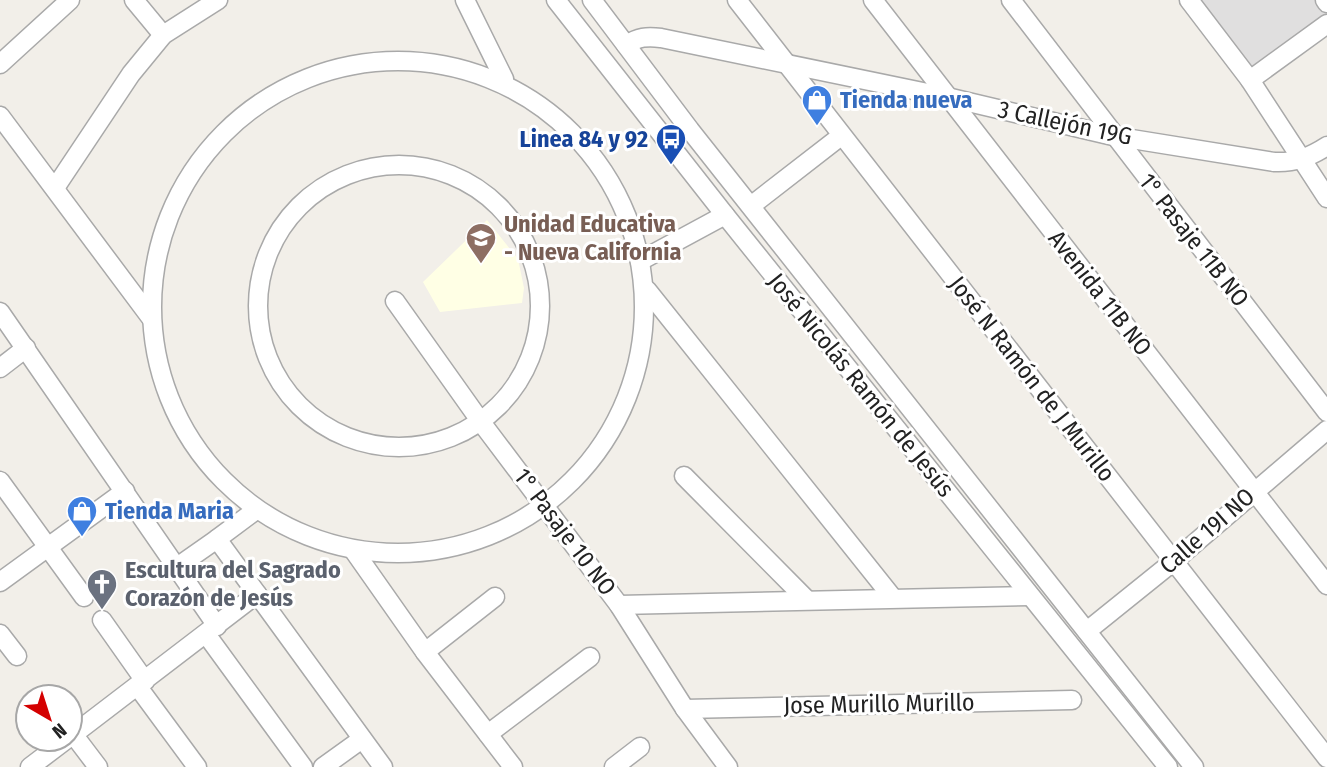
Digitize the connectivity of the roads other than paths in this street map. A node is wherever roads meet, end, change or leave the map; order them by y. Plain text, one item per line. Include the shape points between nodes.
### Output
1 (70, 0) edge
2 (134, 0) edge
3 (218, 0) edge
4 (465, 0) edge
5 (556, 0) edge
6 (592, 0) edge
7 (737, 0) edge
8 (873, 0) edge
9 (1011, 0) edge
10 (1189, 0) edge
11 (1327, 24) edge
12 (163, 35) junction
13 (626, 45) junction
14 (785, 62) junction
15 (0, 64) edge
16 (504, 79) junction
17 (1250, 80) junction
18 (947, 97) junction
19 (0, 116) edge
20 (841, 136) junction
21 (1113, 136) junction
22 (1327, 146) edge
23 (1300, 160) junction
24 (55, 188) junction
25 (1327, 198) edge
26 (752, 205) junction
27 (725, 215) junction
28 (640, 261) junction
29 (647, 290) junction
30 (395, 301) dead end
31 (0, 312) edge
32 (152, 317) junction
33 (26, 348) junction
34 (0, 368) edge
35 (1327, 412) edge
36 (481, 422) junction
37 (1327, 430) edge
38 (684, 476) dead end
39 (0, 481) edge
40 (125, 491) junction
41 (1254, 491) junction
42 (547, 506) junction
43 (256, 509) junction
44 (216, 539) junction
45 (47, 547) junction
46 (354, 551) junction
47 (1174, 561) junction
48 (177, 567) junction
49 (0, 582) edge
50 (1327, 585) edge
51 (257, 594) junction
52 (1030, 596) junction
53 (84, 597) dead end
54 (495, 597) dead end
55 (892, 598) junction
56 (807, 600) junction
57 (619, 605) junction
58 (102, 620) dead end
59 (212, 629) junction
60 (1087, 631) junction
61 (0, 634) edge
62 (425, 652) junction
63 (17, 656) dead end
64 (590, 657) dead end
65 (141, 684) junction
66 (1072, 700) dead end
67 (685, 709) junction
68 (84, 727) edge
69 (488, 734) junction
70 (362, 739) junction
71 (640, 747) dead end
72 (84, 752) edge
73 (49, 753) edge
74 (1327, 758) edge
75 (30, 767) edge
76 (98, 767) edge
77 (197, 767) edge
78 (303, 767) edge
79 (323, 767) edge
80 (383, 767) edge
81 (513, 767) edge
82 (614, 767) edge
83 (728, 767) edge
84 (1168, 767) edge
85 (1194, 767) edge

1 - 15 street
2 - 12 street
3 - 12 street
4 - 16 street
5 - 27 street, José Nicolás Ramón de Jesús
6 - 13 street, José Nicolás Ramón de Jesús
7 - 14 street, José N Ramón de J Murillo
8 - 18 street, Avenida 11B NO
9 - 21 street, 1° Pasaje 11B NO
10 - 17 street
11 - 17 street
12 - 24 street via 131,74
13 - 14 street, 3 Callejón 19G via 648,36
13 - 26 street, José Nicolás Ramón de Jesús
14 - 18 street, 3 Callejón 19G
14 - 20 street, José N Ramón de J Murillo
16 - 28 street via 542,107 580,149
16 - 32 street via 434,59 362,60 293,82 253,109 233,123 187,179 159,246
17 - 23 street
18 - 21 street, 3 Callejón 19G
18 - 41 street, Avenida 11B NO
19 - 24 street
20 - 26 street
20 - 47 street, José N Ramón de J Murillo
21 - 23 street, 3 Callejón 19G via 1274,162
21 - 35 street, 1° Pasaje 11B NO
22 - 23 street
23 - 25 street
24 - 32 street
26 - 60 street, José Nicolás Ramón de Jesús
27 - 28 street
27 - 52 street, José Nicolás Ramón de Jesús
28 - 29 street
29 - 42 street via 641,370 629,396 605,446
29 - 55 street
30 - 36 street, 1° Pasaje 10 NO
31 - 33 street
32 - 43 street via 160,373 181,426 214,472
33 - 34 street
33 - 40 street
36 - 36 street via 514,388 535,346 541,300 532,254 508,214 472,184 429,167 382,166 337,179 299,206 272,244 258,289 260,336 277,379 307,415 347,439 393,448 439,442
36 - 42 street, 1° Pasaje 10 NO
37 - 41 street, Calle 19I NO
38 - 56 street
39 - 45 street
40 - 45 street
40 - 48 street
41 - 47 street, Calle 19I NO
41 - 50 street, Avenida 11B NO
42 - 46 street via 487,538 421,554
42 - 57 street, 1° Pasaje 10 NO
43 - 44 street
43 - 46 street via 303,535
44 - 48 street
44 - 51 street
45 - 49 street
45 - 53 street
46 - 62 street
47 - 60 street, Calle 19I NO
47 - 74 street, José N Ramón de J Murillo
48 - 59 street
51 - 59 street
51 - 70 street
52 - 55 street
52 - 84 street, José Nicolás Ramón de Jesús
54 - 62 street
55 - 56 street
56 - 57 street
57 - 67 street, 1° Pasaje 10 NO
58 - 65 street
59 - 65 street
59 - 78 street
60 - 85 street, José Nicolás Ramón de Jesús
61 - 63 street
62 - 69 street
64 - 69 street
65 - 68 street
65 - 77 street
66 - 67 street, Jose Murillo Murillo
67 - 83 street, 1° Pasaje 10 NO
69 - 81 street
70 - 79 street
70 - 80 street
71 - 82 street
72 - 76 street
73 - 75 street

